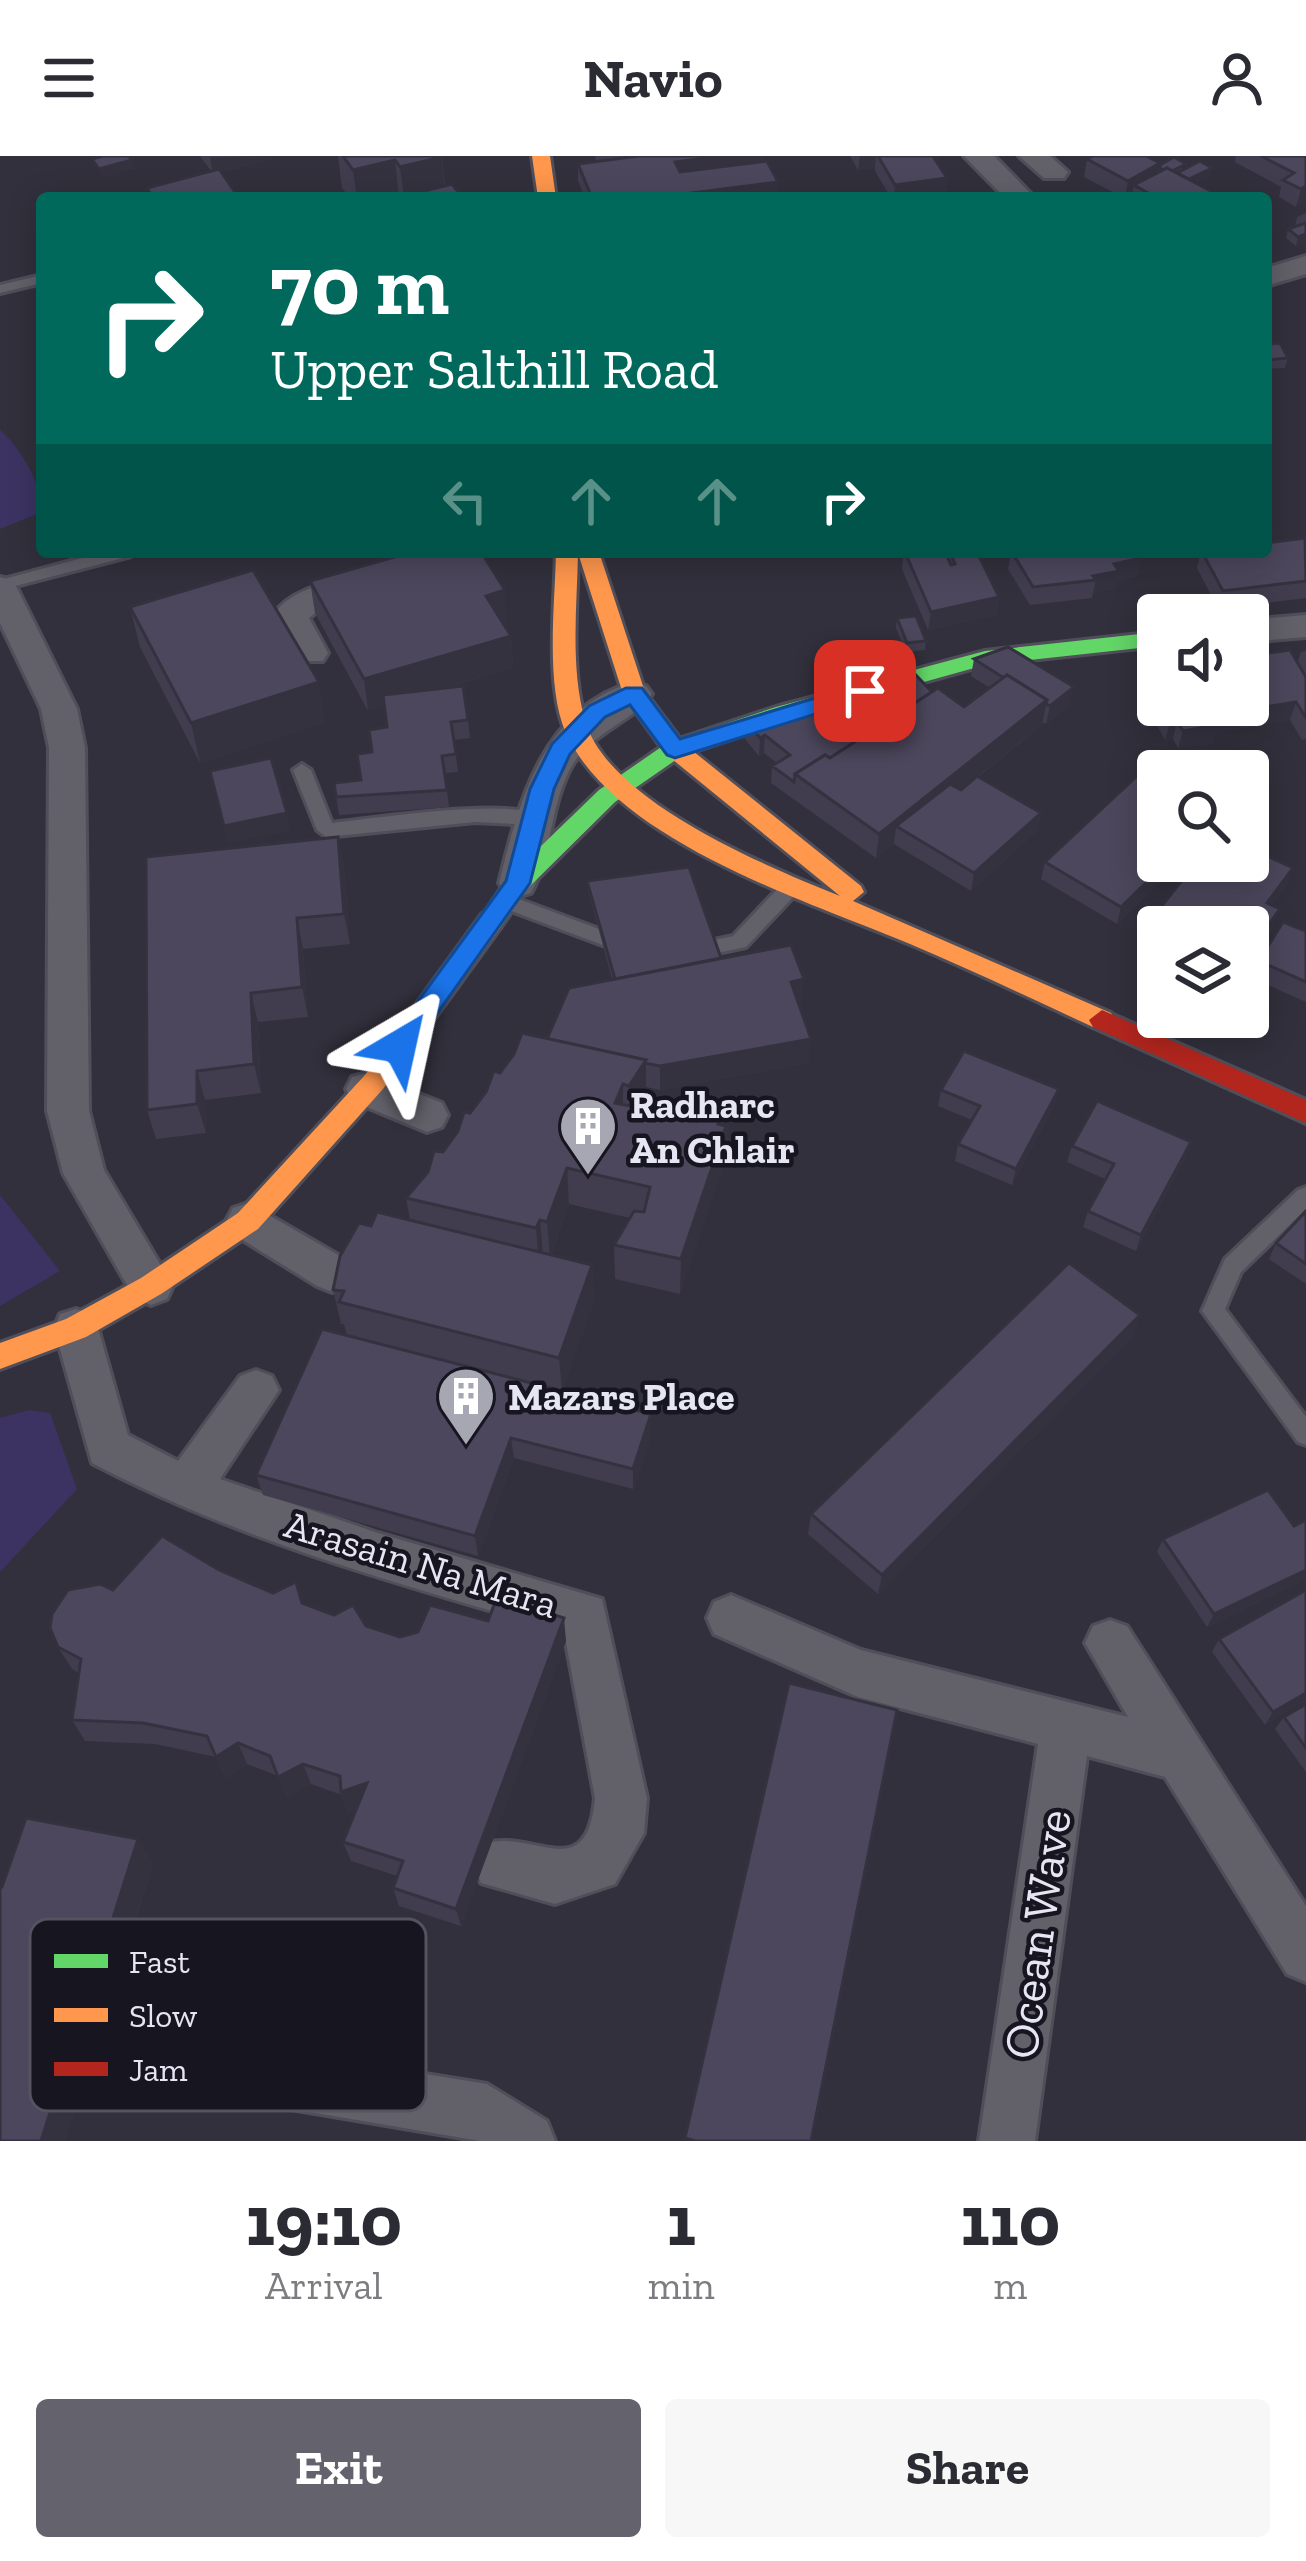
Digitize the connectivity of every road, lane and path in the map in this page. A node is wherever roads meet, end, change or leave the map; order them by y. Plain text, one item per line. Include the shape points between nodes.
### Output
1 (541, 156) edge
2 (978, 156) edge
3 (546, 192) edge
4 (1015, 192) edge
5 (1306, 265) edge
6 (1272, 275) edge
7 (36, 280) edge
8 (0, 289) edge
9 (104, 558) edge
10 (567, 558) edge
11 (590, 558) edge
12 (394, 577) edge
13 (0, 587) edge
14 (1306, 626) edge
15 (1269, 629) edge
16 (1137, 641) edge
17 (311, 653) dead end
18 (634, 694) junction
19 (577, 733) junction
20 (675, 749) junction
21 (302, 770) dead end
22 (620, 787) junction
23 (534, 818) junction
24 (790, 888) junction
25 (511, 892) junction
26 (894, 927) junction
27 (634, 950) edge
28 (676, 954) edge
29 (368, 1089) junction
30 (1306, 1112) edge
31 (427, 1114) dead end
32 (1306, 1196) edge
33 (248, 1221) junction
34 (332, 1273) edge
35 (151, 1286) junction
36 (76, 1328) junction
37 (0, 1356) edge
38 (256, 1390) dead end
39 (1306, 1435) edge
40 (186, 1489) junction
41 (731, 1618) dead end
42 (1110, 1643) dead end
43 (1066, 1727) junction
44 (1182, 1756) junction
45 (500, 1864) dead end
46 (1306, 1954) edge
47 (426, 2102) edge
48 (527, 2141) edge
49 (1007, 2141) edge

1 - 3 main road
2 - 4 street
5 - 6 street
7 - 8 lane
9 - 13 lane
10 - 19 main road via 566,651
11 - 18 main road
12 - 17 street via 307,602 290,615
13 - 35 street via 59,709 67,748 68,1111 84,1173
14 - 15 street
16 - 20 main road via 985,658
18 - 19 street via 597,712
18 - 20 main road
19 - 22 main road
19 - 23 street via 560,750
20 - 22 main road
20 - 26 main road
21 - 23 lane via 326,830 475,815
22 - 24 main road
22 - 25 main road
23 - 25 street
24 - 26 main road
24 - 28 lane via 739,942
25 - 27 lane
25 - 29 main road
26 - 30 main road
29 - 31 street
29 - 33 main road
32 - 39 lane via 1232,1266 1214,1311
33 - 34 street
33 - 35 main road
35 - 36 main road
36 - 37 main road
36 - 40 street, Arasain Na Mara via 108,1448
38 - 40 street
40 - 45 street, Arasain Na Mara via 585,1616 621,1798 618,1833 596,1865 555,1878
41 - 43 street via 858,1673
42 - 44 street
43 - 44 street
43 - 49 street, Ocean Wave
44 - 46 street
47 - 48 street via 487,2112

